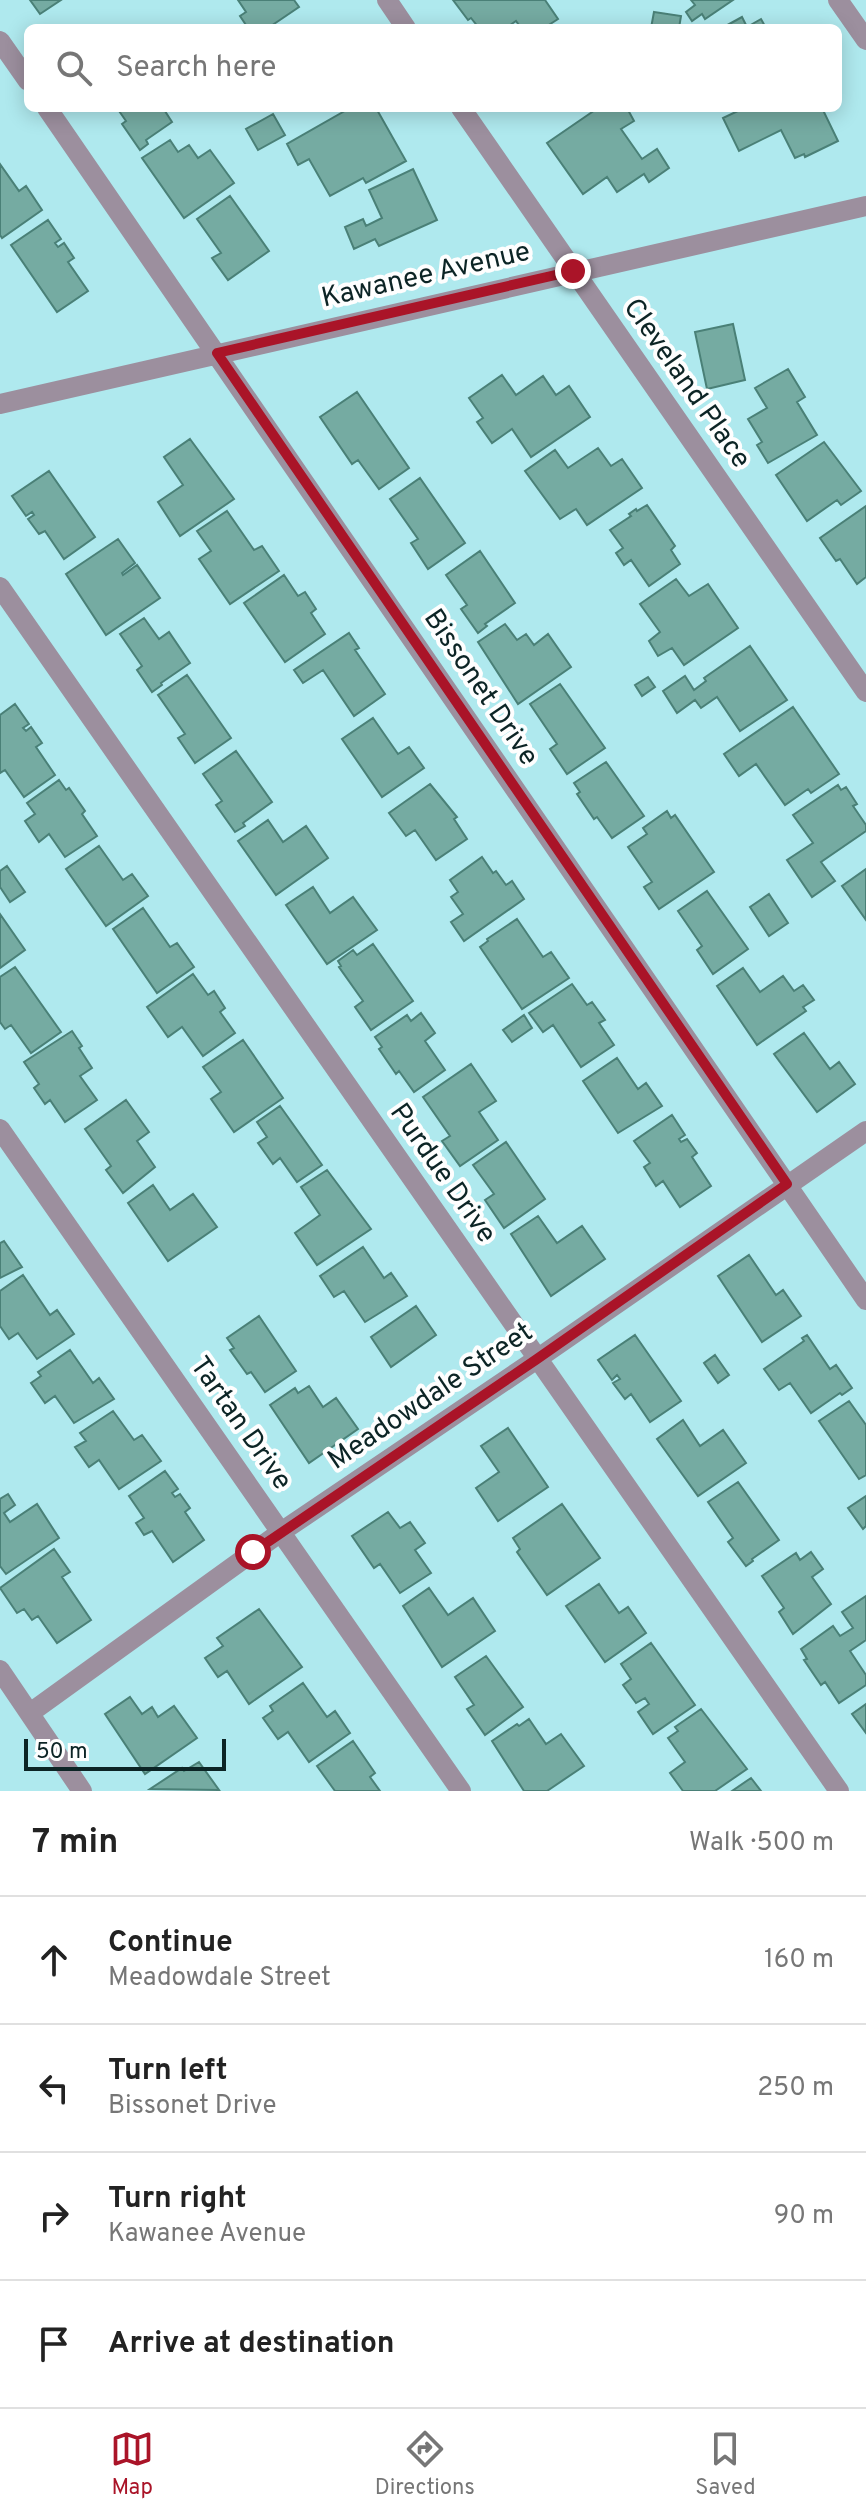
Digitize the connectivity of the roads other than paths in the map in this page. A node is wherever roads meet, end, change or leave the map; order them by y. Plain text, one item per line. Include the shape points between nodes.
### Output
1 (387, 0) edge
2 (838, 0) edge
3 (403, 24) edge
4 (866, 40) edge
5 (0, 41) edge
6 (24, 75) edge
7 (50, 112) edge
8 (464, 112) edge
9 (866, 206) edge
10 (573, 271) junction
11 (217, 353) junction
12 (0, 404) edge
13 (0, 587) edge
14 (866, 692) edge
15 (0, 1129) edge
16 (866, 1131) edge
17 (787, 1184) junction
18 (866, 1300) edge
19 (537, 1359) junction
20 (281, 1532) junction
21 (0, 1670) edge
22 (30, 1713) junction
23 (82, 1791) edge
24 (461, 1791) edge
25 (839, 1791) edge

1 - 3 street
2 - 4 street
5 - 6 street
7 - 11 street, Bissonet Drive
8 - 10 street, Cleveland Place
9 - 10 street, Kawanee Avenue
10 - 11 street, Kawanee Avenue
10 - 14 street, Cleveland Place
11 - 12 street, Kawanee Avenue
11 - 17 street, Bissonet Drive
13 - 19 street, Purdue Drive
15 - 20 street, Tartan Drive
16 - 17 street, Meadowdale Street
17 - 18 street, Bissonet Drive
17 - 19 street, Meadowdale Street
19 - 20 street, Meadowdale Street
19 - 25 street, Purdue Drive
20 - 22 street, Meadowdale Street
20 - 24 street, Tartan Drive
21 - 22 street
22 - 23 street

